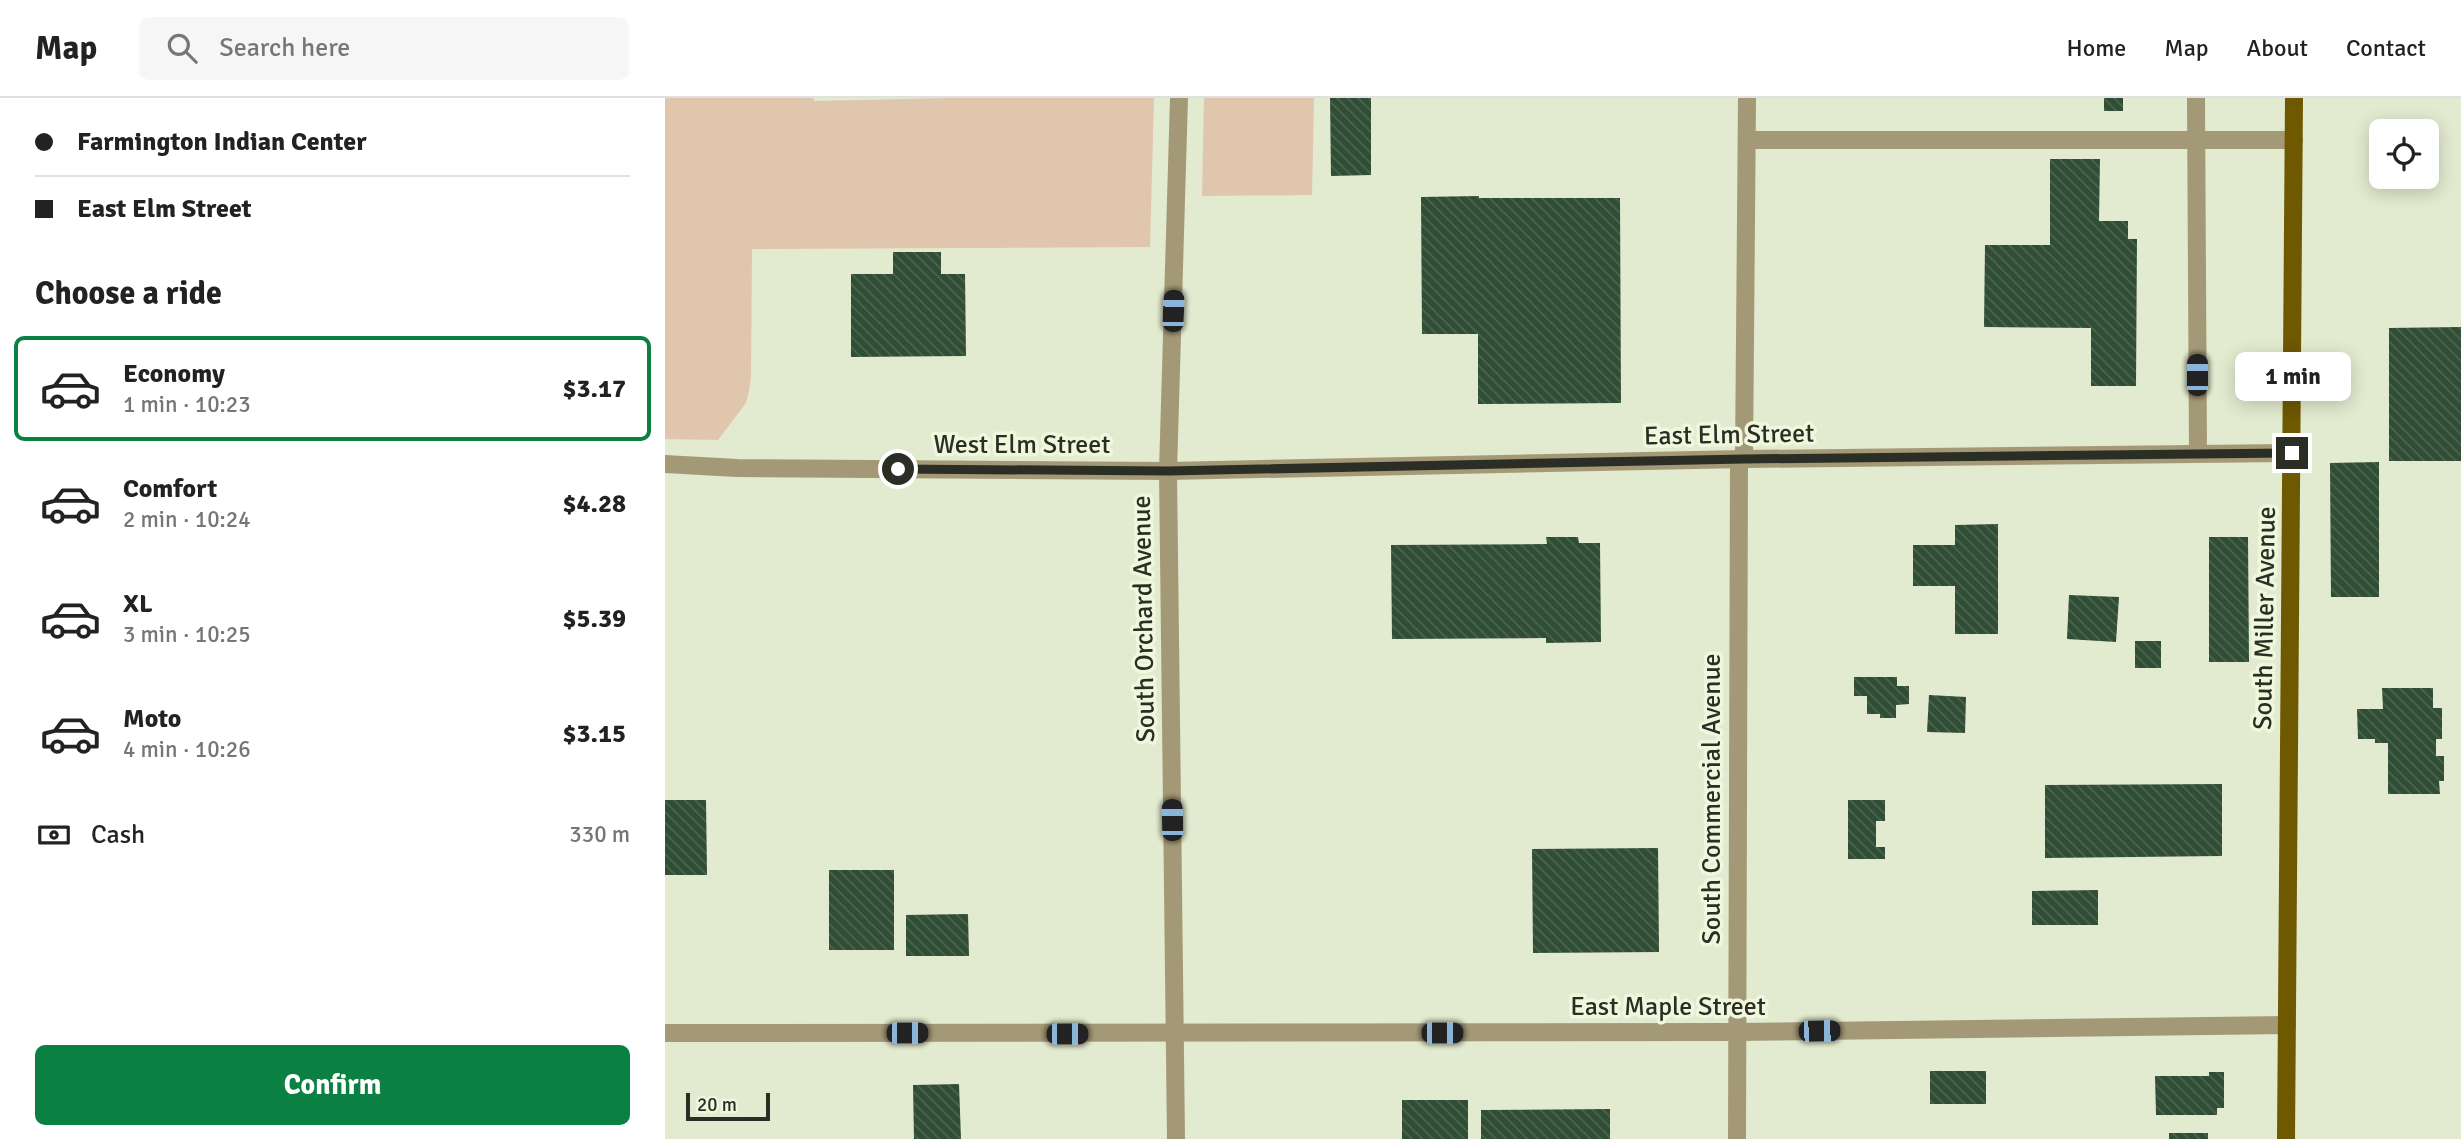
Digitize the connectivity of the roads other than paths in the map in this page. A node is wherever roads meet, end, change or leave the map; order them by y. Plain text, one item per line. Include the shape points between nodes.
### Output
1 (1179, 98) edge
2 (1747, 98) edge
3 (2196, 98) edge
4 (2294, 98) edge
5 (1747, 140) junction
6 (2196, 140) junction
7 (2294, 140) junction
8 (2198, 453) junction
9 (2292, 453) junction
10 (1742, 460) junction
11 (665, 464) edge
12 (1168, 471) junction
13 (2287, 1025) junction
14 (1737, 1032) junction
15 (665, 1033) edge
16 (1175, 1034) junction
17 (1176, 1139) edge
18 (1737, 1139) edge
19 (2285, 1139) edge

1 - 12 street, South Orchard Avenue
2 - 5 street, South Commercial Avenue
3 - 6 street
4 - 7 main road, South Miller Avenue
5 - 6 street
5 - 10 street, South Commercial Avenue
6 - 7 street
6 - 8 street
7 - 9 main road, South Miller Avenue
8 - 9 street, East Elm Street
8 - 10 street, East Elm Street
9 - 13 main road, South Miller Avenue
10 - 12 street, East Elm Street
10 - 14 street, South Commercial Avenue
11 - 12 street, West Elm Street
12 - 16 street, South Orchard Avenue
13 - 14 street, East Maple Street
13 - 19 main road, South Miller Avenue
14 - 16 street, East Maple Street
14 - 18 street, South Commercial Avenue
15 - 16 street, East Maple Street
16 - 17 street, South Orchard Avenue

